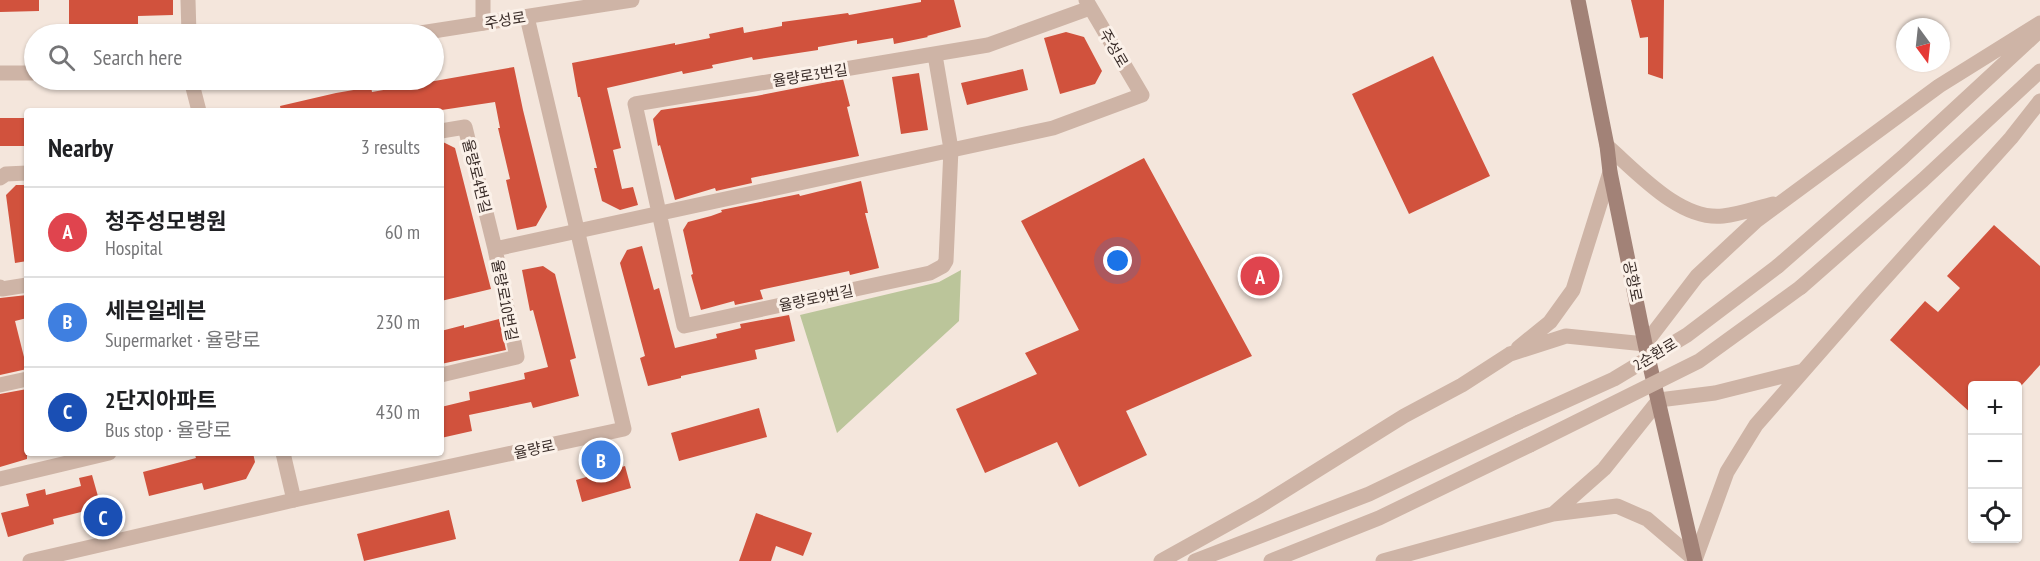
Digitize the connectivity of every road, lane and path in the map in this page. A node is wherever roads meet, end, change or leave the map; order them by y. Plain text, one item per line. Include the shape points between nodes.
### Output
1 (188, 0) edge
2 (483, 0) edge
3 (632, 0) edge
4 (1578, 0) edge
5 (1088, 4) edge
6 (527, 17) junction
7 (483, 23) junction
8 (2040, 23) edge
9 (189, 24) edge
10 (444, 29) edge
11 (2040, 30) edge
12 (935, 55) junction
13 (2040, 71) edge
14 (24, 72) edge
15 (0, 73) edge
16 (194, 90) edge
17 (2040, 101) edge
18 (198, 108) edge
19 (444, 130) edge
20 (1607, 146) junction
21 (951, 149) junction
22 (1610, 172) junction
23 (24, 173) edge
24 (0, 178) edge
25 (1782, 202) junction
26 (660, 213) junction
27 (578, 231) junction
28 (495, 249) junction
29 (24, 286) edge
30 (0, 287) edge
31 (1646, 344) junction
32 (1510, 354) junction
33 (1803, 371) junction
34 (444, 374) edge
35 (24, 380) edge
36 (0, 385) edge
37 (1659, 400) junction
38 (96, 456) edge
39 (284, 456) edge
40 (0, 479) edge
41 (294, 500) junction
42 (1553, 514) junction
43 (30, 561) edge
44 (1161, 561) edge
45 (1195, 561) edge
46 (1270, 561) edge
47 (1383, 561) edge
48 (1695, 561) edge

1 - 9 street
2 - 7 street
3 - 6 street, 주성로
4 - 20 main road, 공항로
5 - 12 street, 율량로3번길 via 987,45
5 - 21 street, 주성로 via 1142,95 1053,128
6 - 7 street, 주성로
6 - 27 street, 율량로
7 - 10 street, 주성로
8 - 25 street via 1939,86
11 - 45 street, 2순환로, bridge via 1778,266 1687,335 1614,379 1369,494
12 - 21 street
12 - 26 street, 율량로3번길 via 635,104
13 - 46 street, 2순환로, bridge via 1801,287 1699,361 1379,518
14 - 15 street
16 - 18 street
17 - 33 street
19 - 28 street, 율량로4번길 via 465,127
20 - 22 main road, 공항로
20 - 25 street via 1666,198 1688,211 1722,216
21 - 26 street
21 - 26 street, 율량로9번길 via 946,261 930,273 684,326
22 - 31 main road, 공항로
22 - 32 street via 1573,290 1550,322
23 - 24 street
25 - 31 street via 1756,220 1697,276
26 - 27 street
27 - 28 street, 율량로10번길
27 - 41 street, 율량로 via 624,429
28 - 34 street, 율량로10번길 via 517,357
29 - 30 street via 2,290
31 - 32 street via 1566,336
31 - 37 main road, 공항로
32 - 44 street via 1260,506
33 - 37 street via 1715,393
33 - 48 street via 1756,426 1727,472
35 - 36 street
37 - 42 street via 1604,469
37 - 48 main road, 공항로
38 - 40 street
39 - 41 street
41 - 43 street, 율량로
42 - 47 street
42 - 48 street via 1617,506 1647,519

